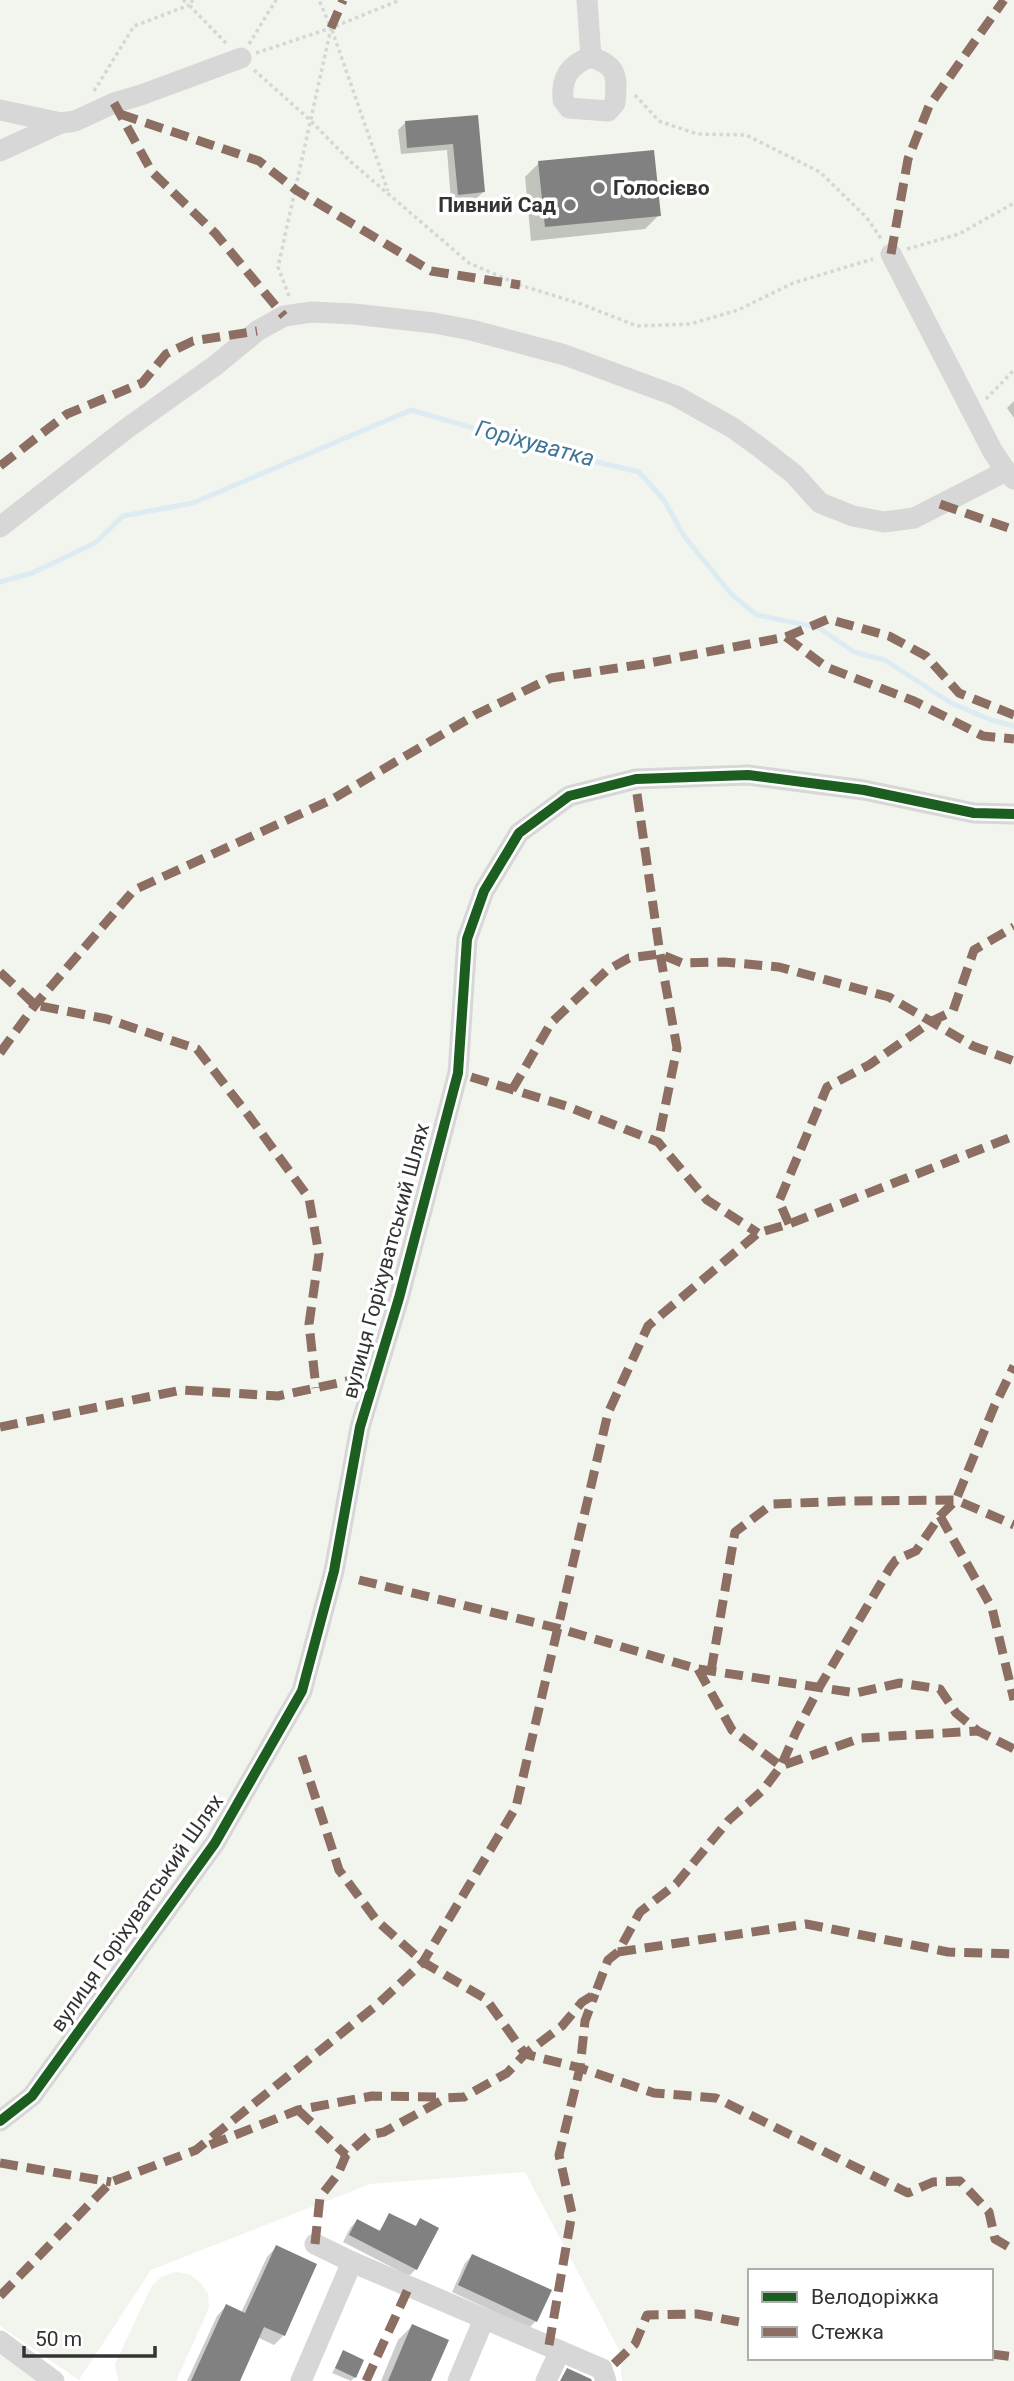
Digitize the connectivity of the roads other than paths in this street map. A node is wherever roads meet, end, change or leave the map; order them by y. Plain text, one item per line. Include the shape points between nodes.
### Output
1 (587, 0) edge
2 (591, 57) junction
3 (241, 58) road end
4 (0, 110) edge
5 (66, 122) junction
6 (0, 151) edge
7 (891, 254) road end
8 (1010, 475) edge
9 (0, 527) edge
10 (1014, 814) edge
11 (0, 2121) edge
12 (315, 2244) dead end
13 (352, 2262) junction
14 (484, 2319) junction
15 (0, 2341) edge
16 (560, 2351) junction
17 (54, 2381) edge
18 (301, 2381) edge
19 (458, 2381) edge
20 (546, 2381) edge
21 (607, 2381) edge

1 - 2 street
2 - 2 street via 603,61 617,78 615,103 608,111 569,108 562,96 571,67
3 - 5 street
4 - 5 street
5 - 6 street
7 - 8 street via 973,414
8 - 9 street via 914,518 884,522 853,516 820,503 794,474 758,446 676,396 565,355 471,330 312,312 284,316 257,331
10 - 11 street, вулиця Горіхуватський Шлях via 974,813 864,790 748,775 636,779 569,796 519,833 484,891 467,939 457,1073 360,1427 334,1572 302,1690 215,1843 32,2096
12 - 13 street
13 - 14 street
13 - 18 street
14 - 16 street
14 - 19 street
15 - 17 street
16 - 20 street
16 - 21 street via 602,2369

